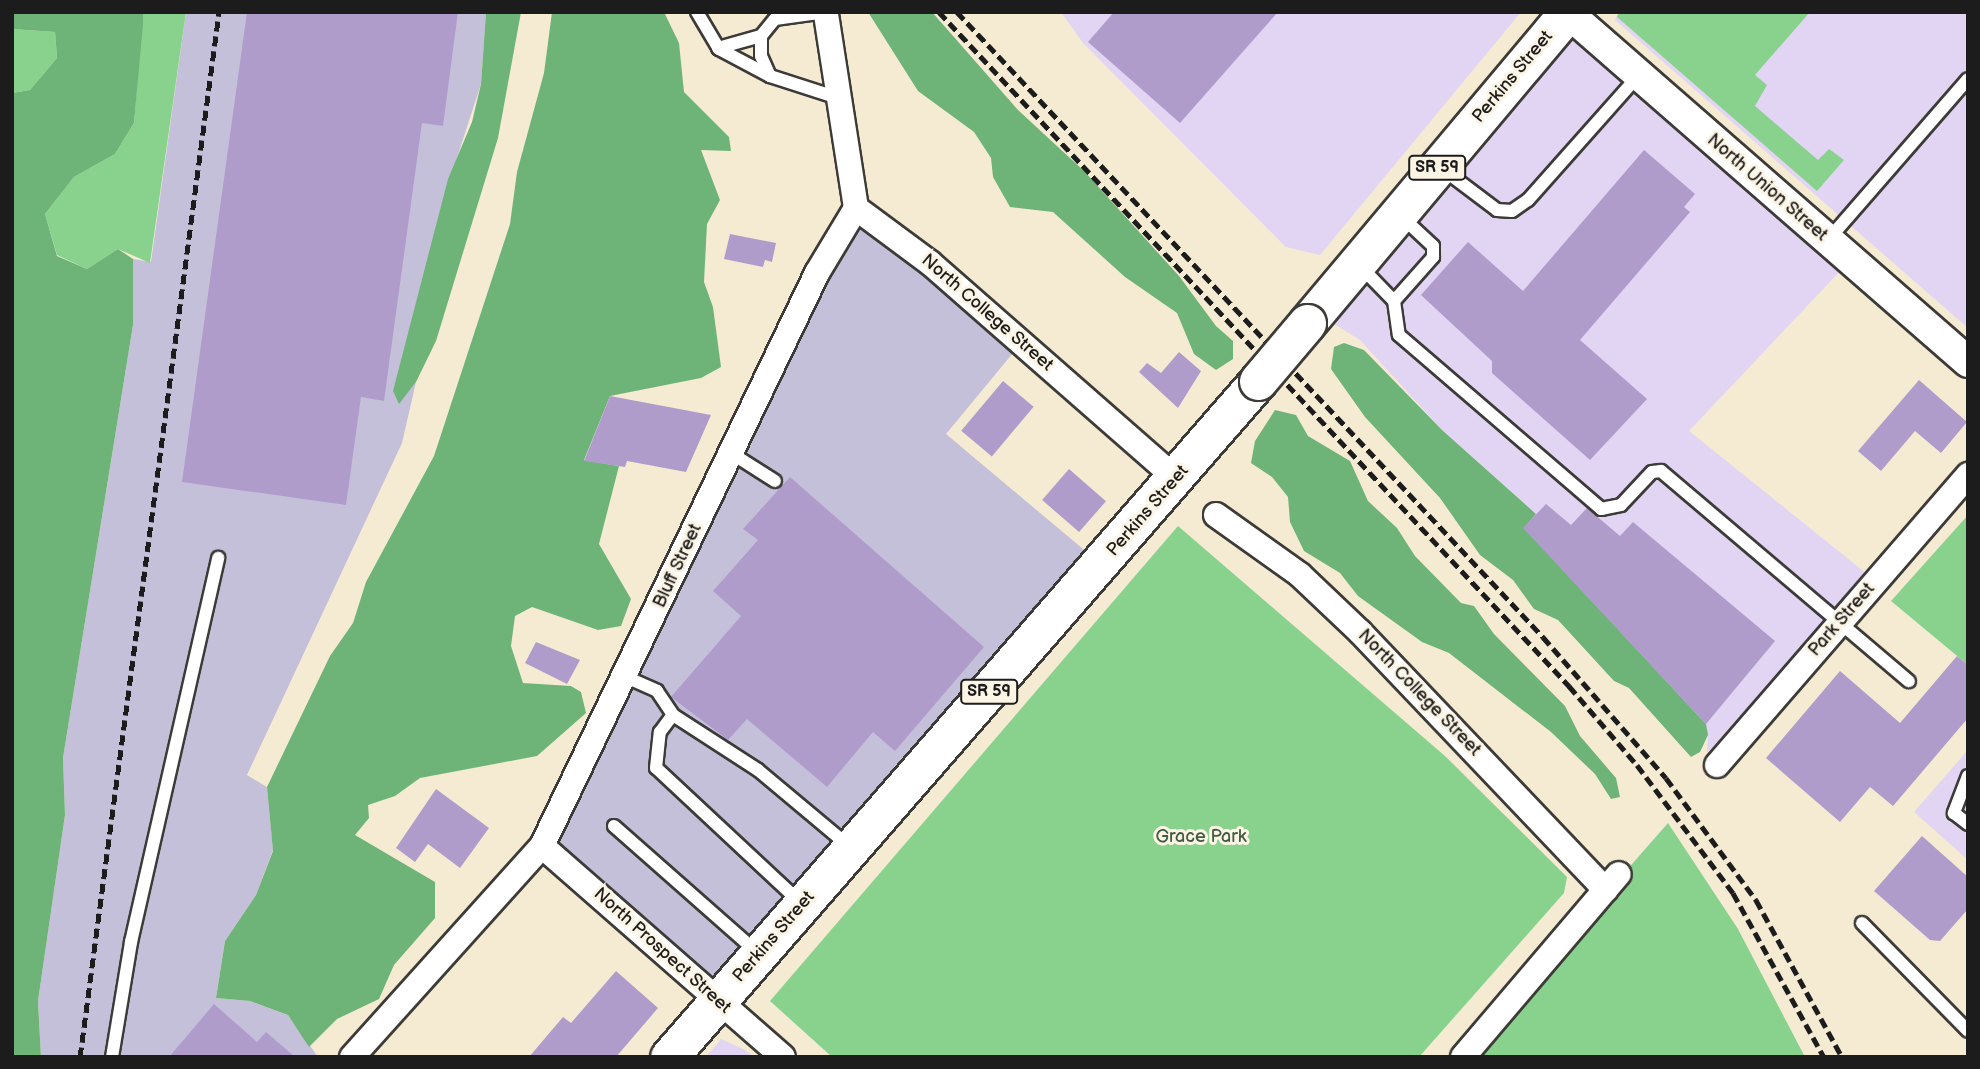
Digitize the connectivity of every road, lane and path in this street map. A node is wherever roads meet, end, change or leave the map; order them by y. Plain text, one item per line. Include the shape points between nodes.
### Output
1 (696, 12) edge
2 (1568, 12) edge
3 (826, 13) edge
4 (761, 36) junction
5 (718, 48) junction
6 (1639, 75) junction
7 (770, 76) junction
8 (1968, 79) edge
9 (841, 99) junction
10 (1439, 166) junction
11 (856, 208) junction
12 (1399, 214) junction
13 (1828, 241) junction
14 (1357, 263) junction
15 (1394, 300) junction
16 (1968, 362) edge
17 (731, 453) junction
18 (1968, 475) edge
19 (1177, 479) junction
20 (775, 481) dead end
21 (1216, 515) dead end
22 (218, 558) dead end
23 (1840, 623) junction
24 (626, 677) junction
25 (1909, 681) dead end
26 (673, 715) junction
27 (1717, 765) dead end
28 (1968, 776) edge
29 (1968, 824) edge
30 (614, 826) dead end
31 (542, 845) junction
32 (852, 848) junction
33 (802, 904) junction
34 (1861, 922) dead end
35 (759, 954) junction
36 (718, 1000) junction
37 (1968, 1031) edge
38 (112, 1057) edge
39 (352, 1057) edge
40 (669, 1057) edge
41 (783, 1057) edge
42 (1463, 1057) edge

1 - 5 lane
2 - 6 street, North Union Street
2 - 10 main road, Perkins Street / SR 59
3 - 4 lane via 775,19
3 - 9 street
4 - 5 lane
4 - 7 lane via 761,56
5 - 7 lane
6 - 10 lane via 1528,200 1512,211 1497,210
6 - 13 street, North Union Street
7 - 9 lane
8 - 13 lane
9 - 11 street
10 - 12 main road, Perkins Street / SR 59
11 - 17 street, Bluff Street via 817,274
11 - 19 street, North College Street via 930,263
12 - 14 main road, Perkins Street / SR 59
12 - 15 lane via 1433,246 1433,257
13 - 16 street, North Union Street
14 - 15 lane
14 - 19 main road, Perkins Street / SR 59, bridge
15 - 23 lane via 1399,335 1601,509 1621,505 1652,472 1661,471
17 - 20 lane
17 - 24 street, Bluff Street
18 - 23 street, Park Street
19 - 32 main road, Perkins Street / SR 59
21 - 42 street, North College Street via 1300,575 1612,882
22 - 38 lane via 131,943
23 - 25 lane
23 - 27 street, Park Street
24 - 26 lane via 657,691
24 - 31 street, Bluff Street
26 - 32 lane via 758,770
26 - 33 lane via 660,732 656,768
28 - 29 lane via 1954,813
30 - 35 lane
31 - 36 street, North Prospect Street
31 - 39 street, Bluff Street
32 - 33 main road, Perkins Street / SR 59
33 - 35 main road, Perkins Street / SR 59
34 - 37 lane
35 - 36 main road, Perkins Street / SR 59
36 - 40 main road, SR 59
36 - 41 street, North Prospect Street

